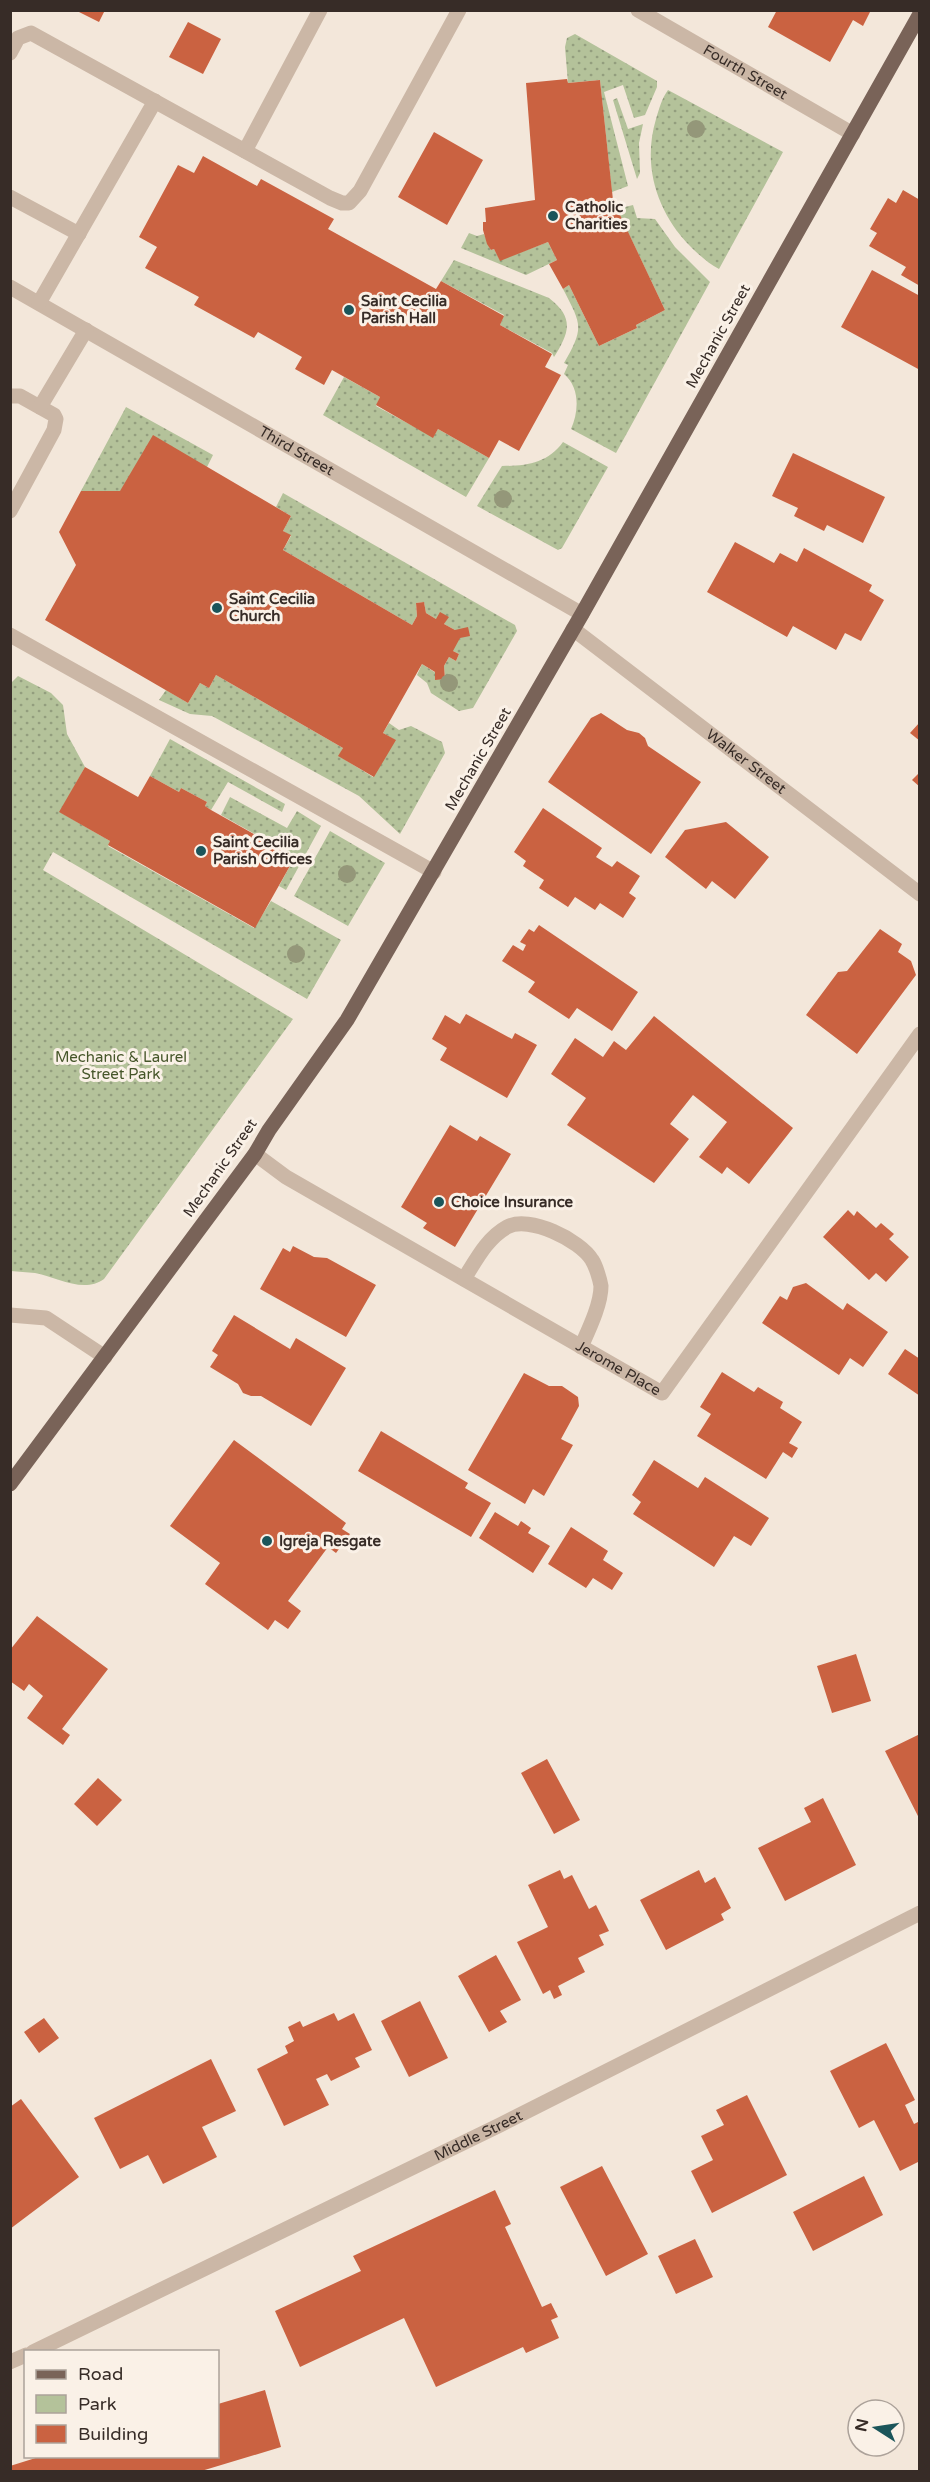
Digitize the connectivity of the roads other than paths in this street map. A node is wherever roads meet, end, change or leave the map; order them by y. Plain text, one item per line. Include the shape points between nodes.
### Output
1 (320, 10) edge
2 (459, 10) edge
3 (638, 10) edge
4 (920, 15) edge
5 (10, 53) edge
6 (155, 101) junction
7 (853, 134) junction
8 (245, 151) junction
9 (10, 197) edge
10 (78, 234) junction
11 (10, 287) edge
12 (39, 303) junction
13 (86, 330) junction
14 (10, 396) edge
15 (40, 407) junction
16 (10, 511) edge
17 (582, 614) junction
18 (573, 629) junction
19 (10, 635) edge
20 (434, 872) junction
21 (920, 894) edge
22 (920, 1034) edge
23 (255, 1154) junction
24 (464, 1280) junction
25 (10, 1316) edge
26 (581, 1347) junction
27 (105, 1356) junction
28 (10, 1484) edge
29 (920, 1913) edge
30 (37, 2350) edge
31 (24, 2356) edge
32 (10, 2362) edge

1 - 8 street
2 - 8 street via 360,191 349,203 330,198
3 - 7 street, Fourth Street
4 - 7 main road, Mechanic Street
5 - 6 street via 18,38 31,33
6 - 8 street
6 - 10 street
7 - 17 main road, Mechanic Street
9 - 10 street
10 - 12 street
11 - 12 street, Third Street
12 - 13 street, Third Street
13 - 15 street
13 - 17 street, Third Street
14 - 15 street via 20,396
15 - 16 street via 54,415 56,424
17 - 18 main road, Mechanic Street
18 - 20 main road, Mechanic Street
18 - 21 street, Walker Street
19 - 20 street
20 - 23 main road, Mechanic Street via 347,1020
22 - 26 street, Jerome Place via 662,1394
23 - 24 street, Jerome Place via 286,1177
23 - 27 main road, Mechanic Street
24 - 26 street, Jerome Place
24 - 26 street via 488,1242 509,1226 537,1225 567,1238 592,1259 601,1286 594,1318
25 - 27 street via 46,1318
27 - 28 main road, Mechanic Street
29 - 30 street, Middle Street via 500,2125
31 - 32 street

